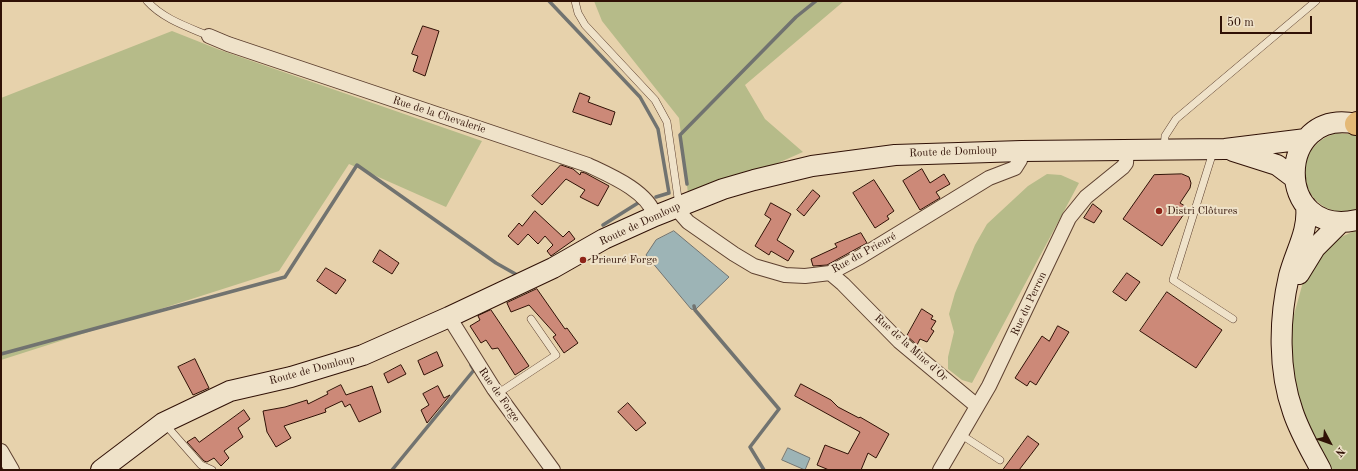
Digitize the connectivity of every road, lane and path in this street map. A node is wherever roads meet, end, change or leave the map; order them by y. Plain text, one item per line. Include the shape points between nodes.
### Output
1 (147, 1) edge
2 (575, 1) edge
3 (1316, 1) edge
4 (210, 36) joint
5 (1357, 124) edge
6 (1306, 139) junction
7 (1164, 149) junction
8 (1219, 149) junction
9 (1127, 150) junction
10 (1022, 151) junction
11 (1294, 177) junction
12 (679, 206) junction
13 (1306, 206) junction
14 (655, 216) junction
15 (1349, 221) edge
16 (830, 273) junction
17 (1286, 301) junction
18 (449, 317) junction
19 (1233, 319) dead end
20 (531, 320) dead end
21 (497, 394) junction
22 (977, 406) junction
23 (163, 423) junction
24 (960, 434) junction
25 (1, 451) edge
26 (1000, 460) dead end
27 (12, 470) edge
28 (101, 470) edge
29 (212, 470) edge
30 (553, 470) edge
31 (940, 470) edge
32 (1321, 470) edge

1 - 4 lane via 157,11
2 - 12 lane via 585,25 655,100 667,122
3 - 7 lane via 1176,119 1165,136
4 - 14 street, Rue de la Chevalerie via 588,165 635,192 650,204
5 - 6 street via 1333,124 1318,129
6 - 8 street, Route de Domloup
6 - 11 street via 1295,160
7 - 8 street, Route de Domloup
7 - 9 street, Route de Domloup
8 - 11 street, Route de Domloup via 1265,159 1287,170
8 - 19 lane via 1174,280
9 - 10 street, Route de Domloup
9 - 22 street, Rue du Perron via 1126,163 1123,167 1078,205 1062,231 1029,306
10 - 12 street, Route de Domloup via 916,153 842,161 754,180
10 - 16 street, Rue du Prieuré via 1015,168 990,178
11 - 13 street via 1298,192
12 - 14 street, Route de Domloup
12 - 16 street, Rue du Prieuré via 681,214 688,222 754,266 785,275
13 - 15 street via 1318,216
13 - 17 street via 1306,226 1289,276
14 - 18 street, Route de Domloup
15 - 17 street via 1323,239 1308,257
16 - 22 street, Rue de la Mine d'Or via 899,341
17 - 32 street via 1282,341 1286,386 1298,425
18 - 21 street, Rue de Forge
18 - 23 street, Route de Domloup via 347,362 230,391
20 - 21 lane via 556,355
21 - 30 street, Rue de Forge
22 - 24 street, Rue du Perron
23 - 28 street, Route de Domloup
23 - 29 lane via 201,465
24 - 26 lane
24 - 31 street, Rue du Perron
25 - 27 street

